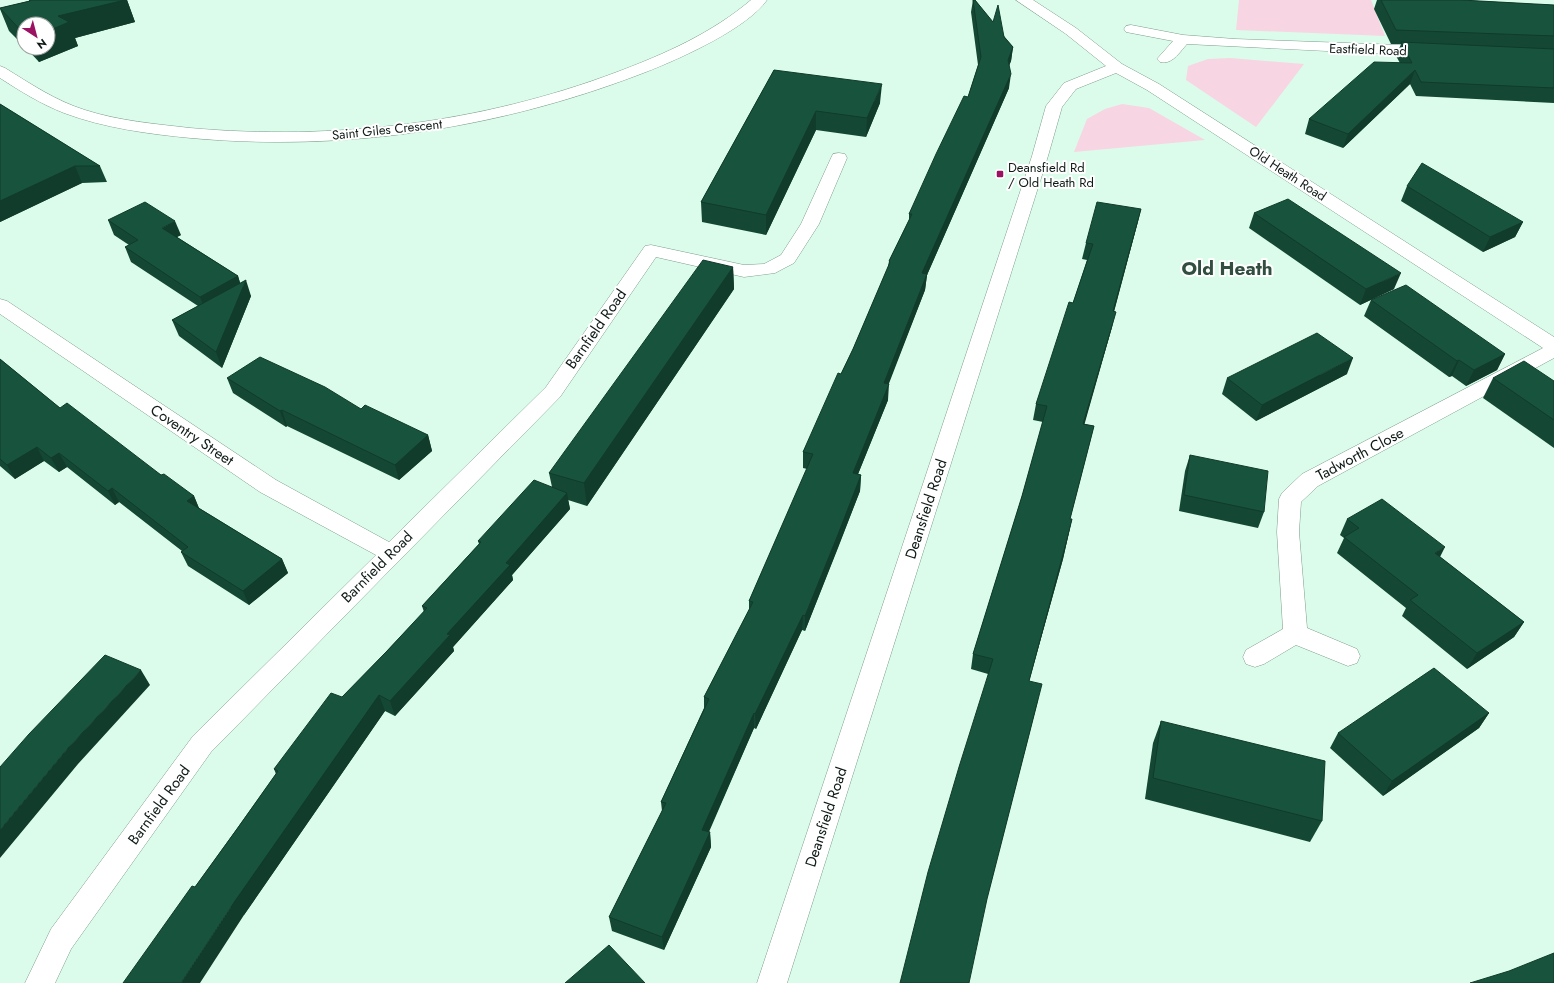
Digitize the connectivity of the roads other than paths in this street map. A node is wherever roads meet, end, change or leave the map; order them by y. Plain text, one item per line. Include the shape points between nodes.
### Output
1 (760, 0) edge
2 (1023, 0) edge
3 (1131, 29) dead end
4 (1183, 39) junction
5 (1446, 52) edge
6 (1165, 59) dead end
7 (1117, 67) junction
8 (0, 71) edge
9 (839, 158) dead end
10 (0, 305) edge
11 (1553, 346) edge
12 (391, 553) junction
13 (1295, 634) junction
14 (1348, 656) dead end
15 (1255, 657) dead end
16 (40, 983) edge
17 (772, 983) edge

1 - 8 street, Saint Giles Crescent via 708,38 630,74 564,97 446,122 378,132 314,137 171,132 92,117 54,103
2 - 7 street, Old Heath Road via 1071,31
3 - 4 street, Eastfield Road
4 - 5 street, Eastfield Road
4 - 6 street
7 - 11 street, Old Heath Road via 1160,91
7 - 17 street, Deansfield Road via 1070,86 1054,106
9 - 12 street, Barnfield Road via 810,224 788,259 768,269 744,271 651,250 553,392
10 - 12 street, Coventry Street via 268,486
11 - 13 street, Tadworth Close via 1310,480 1290,499 1288,532
12 - 16 street, Barnfield Road via 202,744 62,939
13 - 14 street
13 - 15 street

